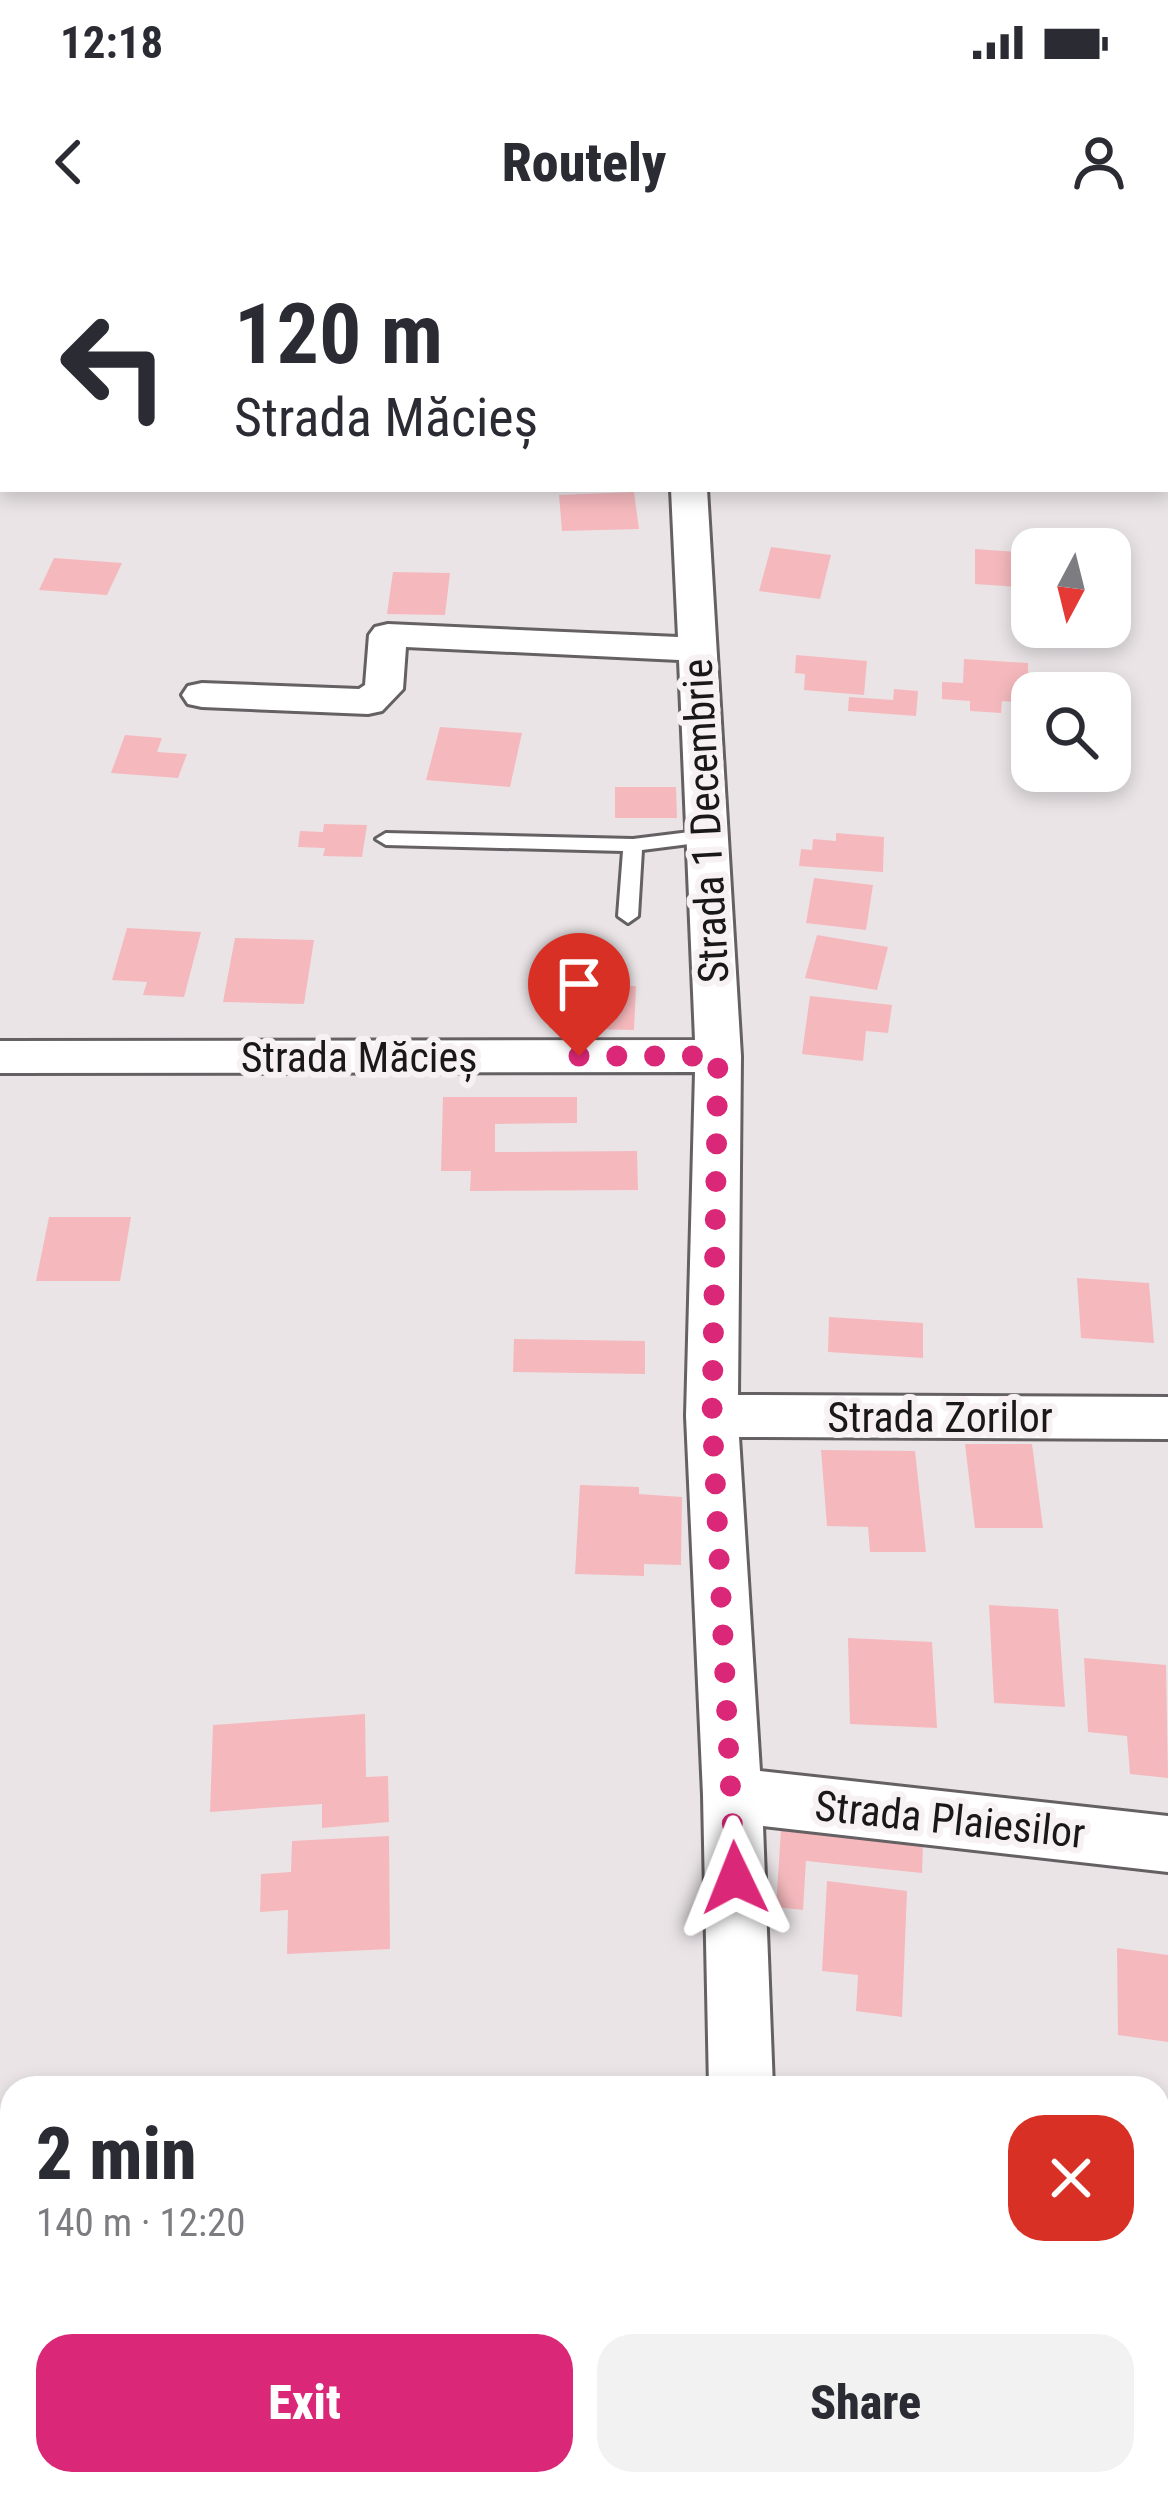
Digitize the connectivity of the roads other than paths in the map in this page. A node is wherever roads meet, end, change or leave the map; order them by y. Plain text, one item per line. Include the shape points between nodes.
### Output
1 (689, 492) edge
2 (696, 649) junction
3 (202, 695) dead end
4 (706, 836) junction
5 (386, 839) dead end
6 (633, 845) junction
7 (628, 916) dead end
8 (718, 1056) junction
9 (0, 1057) edge
10 (712, 1416) junction
11 (1168, 1418) edge
12 (733, 1795) junction
13 (1168, 1844) edge
14 (741, 2076) edge

1 - 2 street, Strada 1 Decembrie
2 - 3 street via 388,635 384,689 368,702
2 - 4 street, Strada 1 Decembrie
4 - 6 lane
4 - 8 street, Strada 1 Decembrie
5 - 6 lane
6 - 7 lane
8 - 9 street, Strada Măcieș
8 - 10 street, Strada 1 Decembrie
10 - 11 street, Strada Zorilor
10 - 12 street, Strada 1 Decembrie
12 - 13 street, Strada Plaiesilor
12 - 14 street, Strada 1 Decembrie

